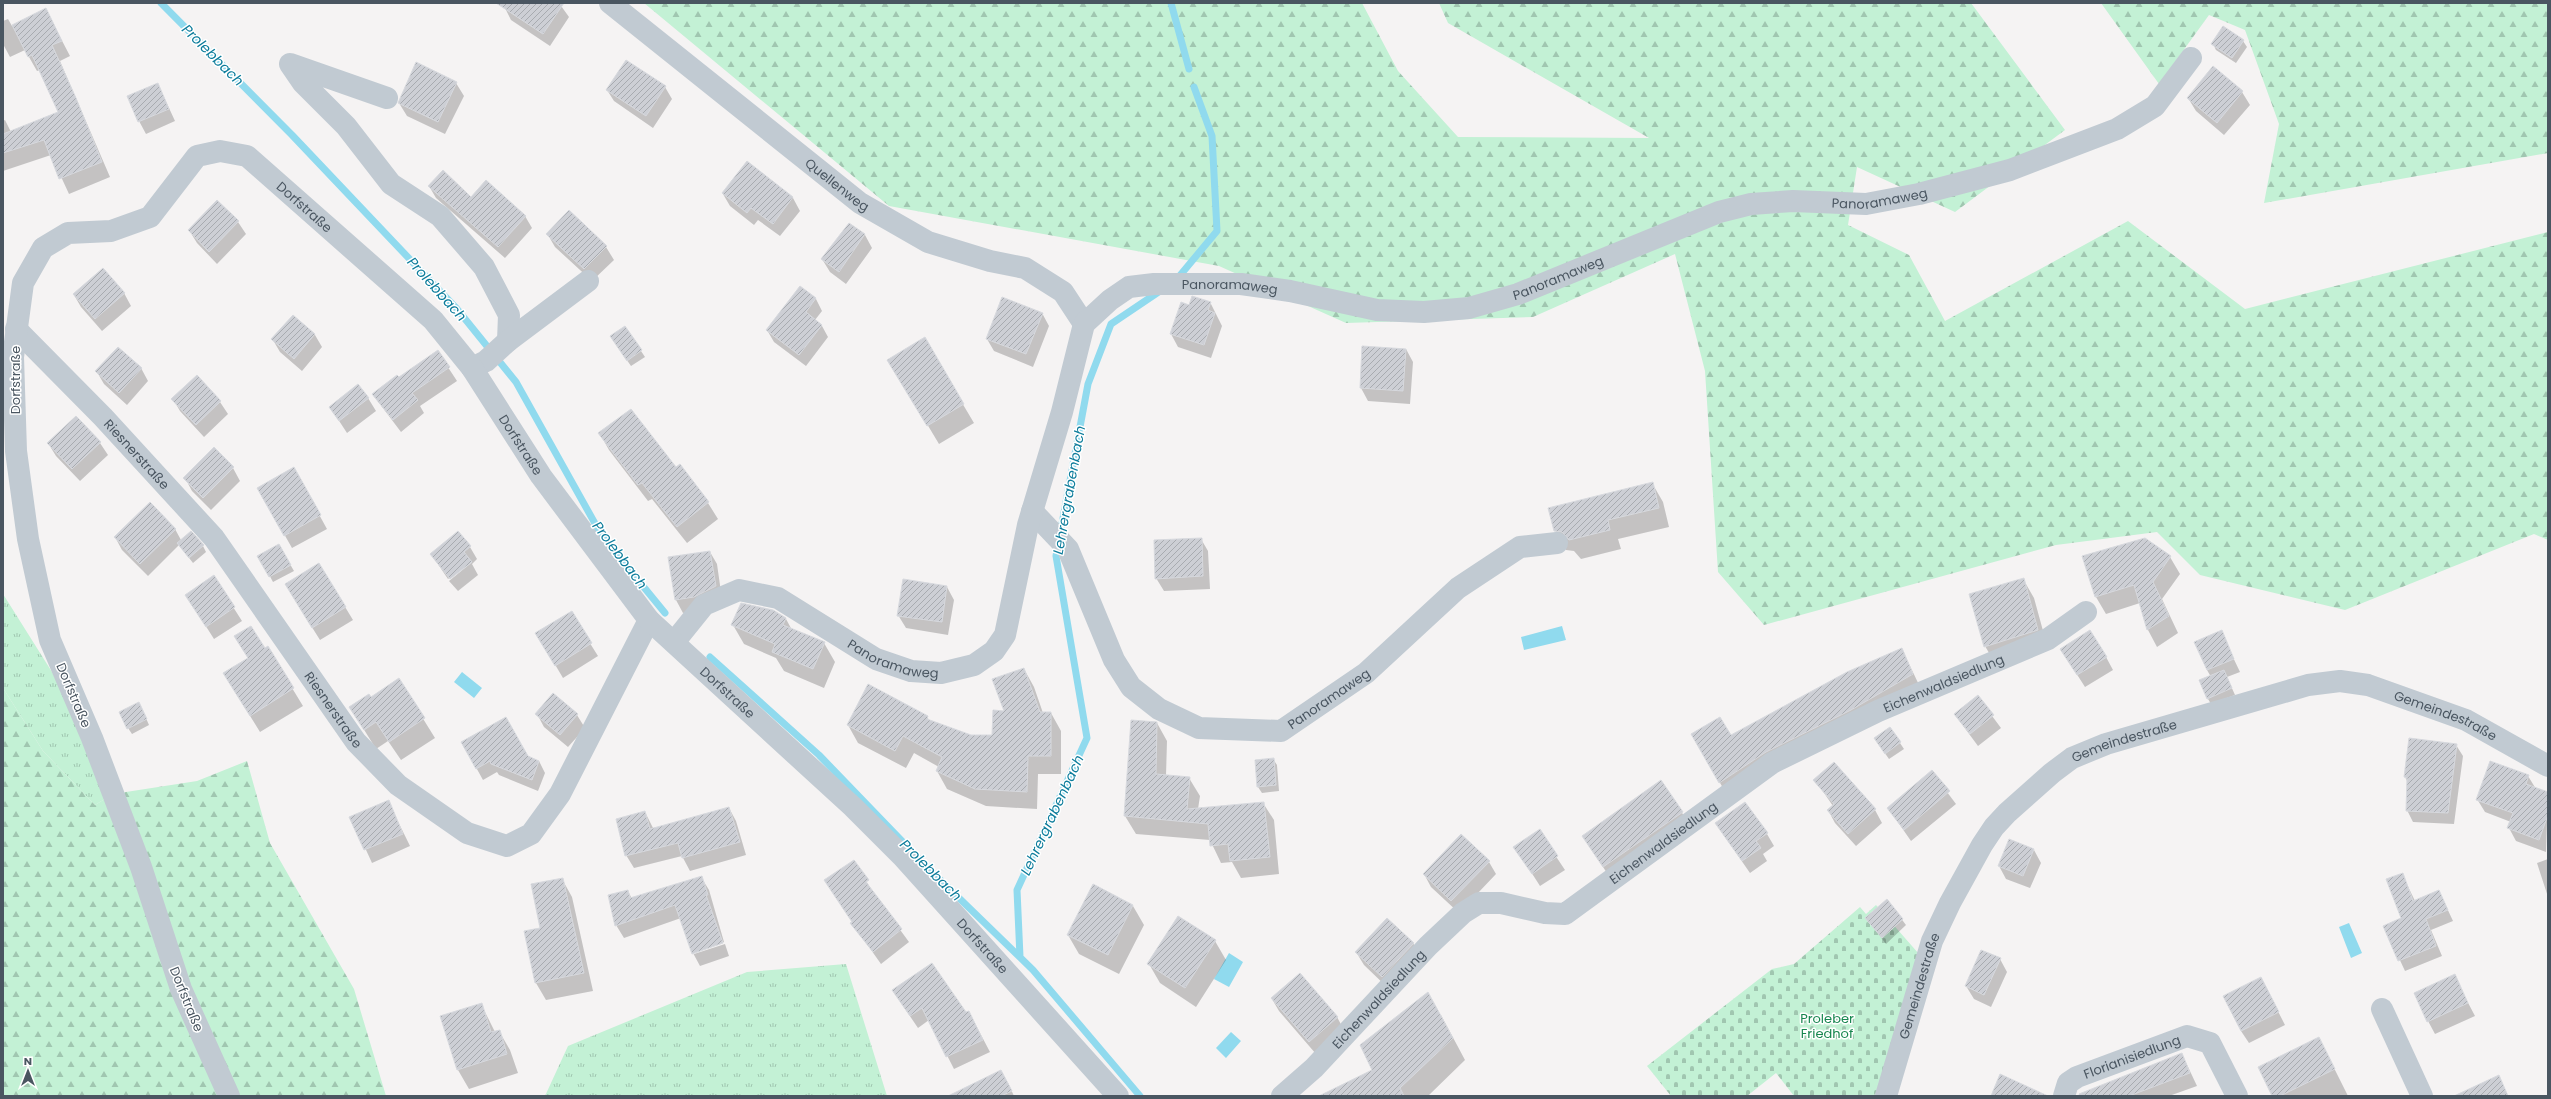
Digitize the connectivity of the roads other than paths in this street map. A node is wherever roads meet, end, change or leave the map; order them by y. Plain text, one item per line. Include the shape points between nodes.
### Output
1 (610, 3) edge
2 (2191, 58) dead end
3 (387, 98) dead end
4 (588, 281) dead end
5 (1084, 324) junction
6 (16, 329) junction
7 (508, 341) junction
8 (479, 364) junction
9 (1037, 516) junction
10 (1557, 543) dead end
11 (2086, 612) dead end
12 (649, 620) junction
13 (675, 641) junction
14 (2548, 766) edge
15 (2382, 1009) dead end
16 (2066, 1089) edge
17 (229, 1096) edge
18 (1118, 1096) edge
19 (1282, 1096) edge
20 (1886, 1096) edge
21 (2237, 1096) edge
22 (2422, 1096) edge

1 - 5 street, Quellenweg via 860,203 928,242 990,261 1025,268 1063,292
2 - 5 street, Panoramaweg via 2155,106 2117,129 2010,170 1919,194 1866,204 1793,200 1751,204 1719,212 1518,294 1469,308 1424,312 1377,310 1290,291 1241,284 1154,284 1129,287 1110,300
3 - 7 street via 290,64 303,83 346,126 391,184 440,216 484,267 509,315
4 - 7 street
5 - 9 street, Panoramaweg
6 - 8 street, Dorfstraße via 23,283 43,248 68,233 111,230 150,218 198,156 220,151 247,156 433,320
6 - 12 street, Riesnerstraße via 103,417 214,538 356,742 398,785 467,833 507,846 531,834 560,794
6 - 17 street, Dorfstraße via 13,357 16,451 28,539 50,640 92,738 138,860 181,989
7 - 8 street
8 - 12 street, Dorfstraße via 541,476
9 - 10 street, Panoramaweg via 1068,549 1114,660 1131,687 1159,709 1199,728 1281,731 1366,672 1458,588 1520,547
9 - 13 street, Panoramaweg via 1005,635 994,651 974,665 941,673 911,671 876,659 778,598 739,590 704,605
11 - 19 street, Eichenwaldsiedlung via 2048,639 1878,711 1772,763 1565,914 1545,913 1501,903 1479,903 1463,913 1428,946 1314,1068
12 - 13 street, Dorfstraße
13 - 18 street, Dorfstraße via 891,845
14 - 20 street, Gemeindestraße via 2466,720 2368,685 2340,681 2308,685 2106,744 2072,758 2052,773 1994,827 1950,903 1932,941
15 - 22 street
16 - 21 street, Florianisiedlung via 2090,1071 2187,1036 2210,1044

